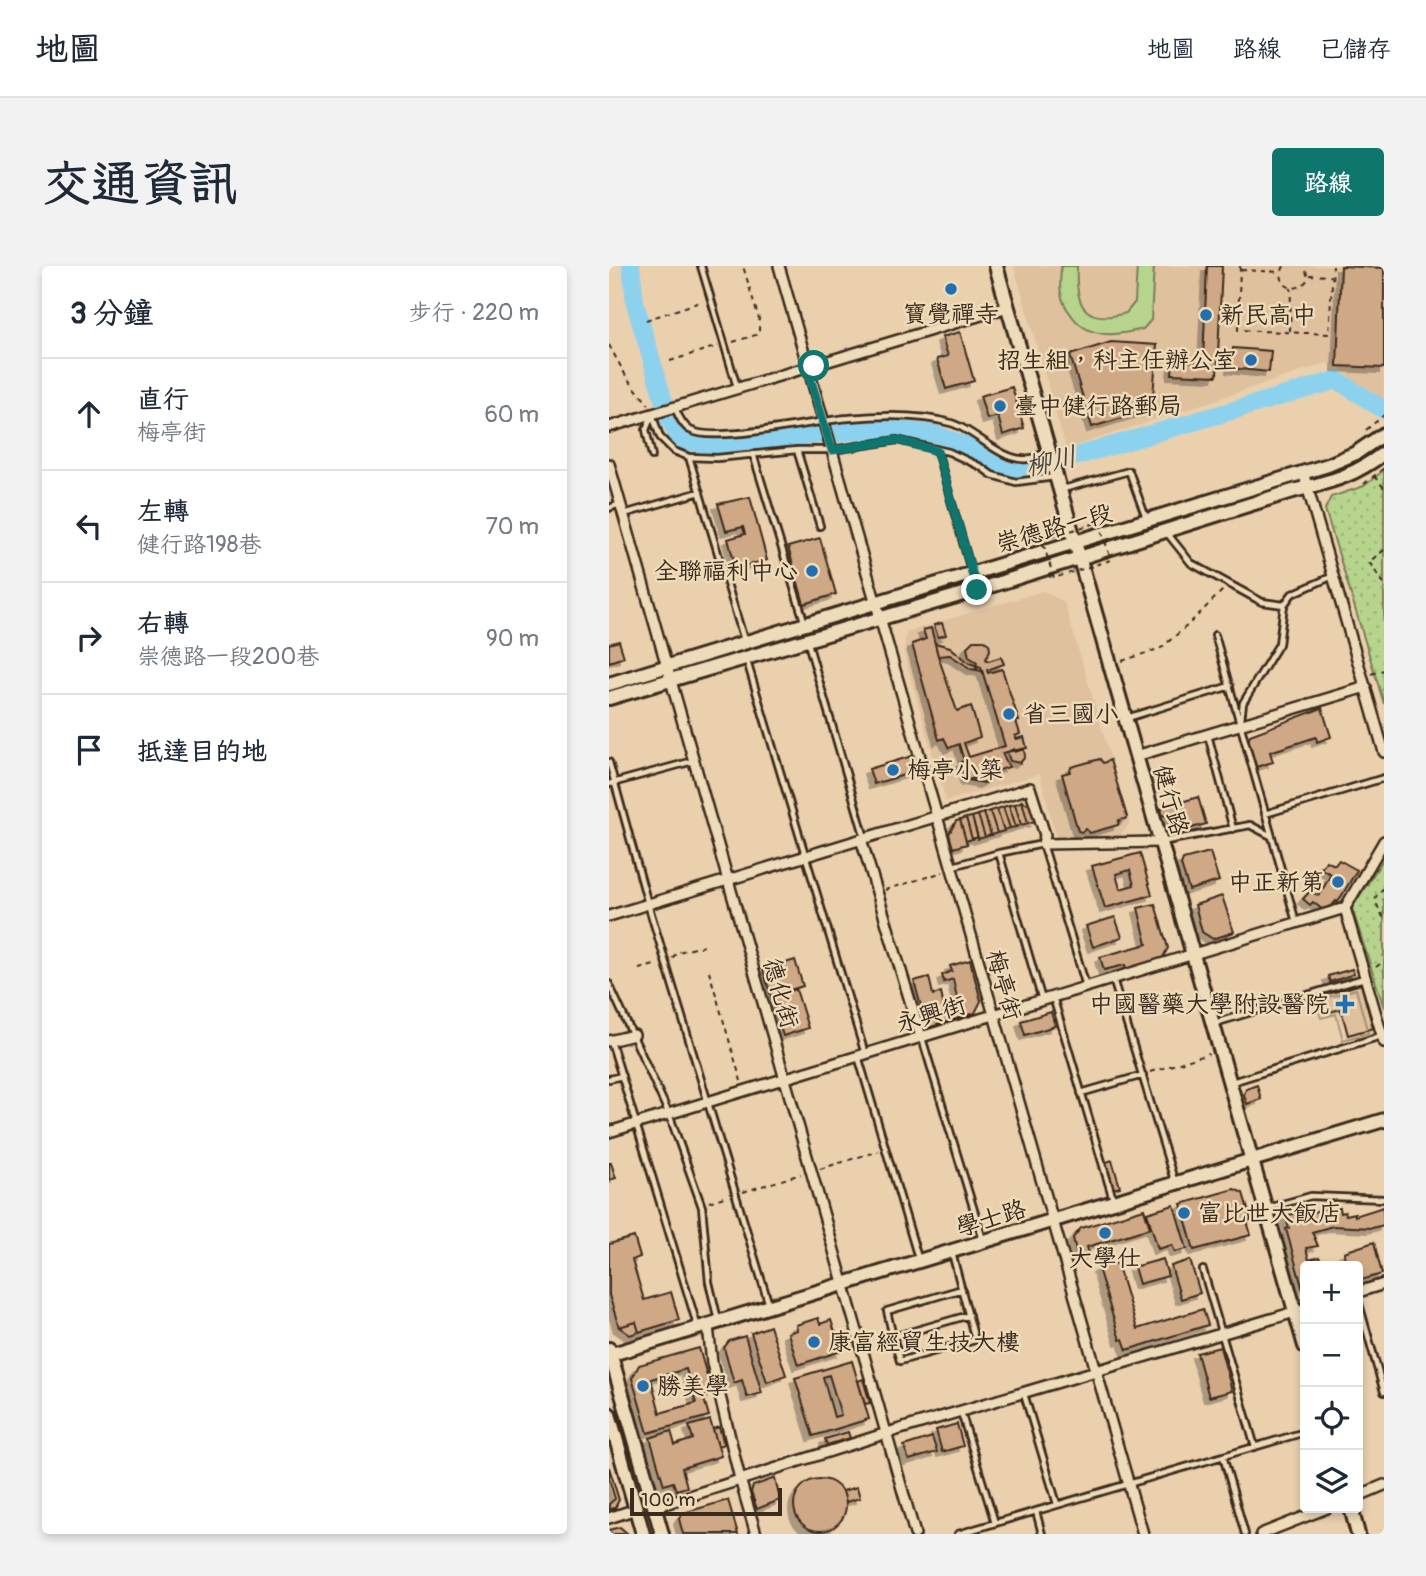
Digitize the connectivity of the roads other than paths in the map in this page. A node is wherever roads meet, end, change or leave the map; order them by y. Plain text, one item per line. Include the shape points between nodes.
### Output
1 (701, 266) edge
2 (779, 266) edge
3 (996, 266) edge
4 (1008, 307) junction
5 (807, 368) junction
6 (737, 388) junction
7 (674, 408) junction
8 (654, 414) junction
9 (825, 425) junction
10 (609, 427) edge
11 (1381, 436) edge
12 (831, 448) junction
13 (797, 450) junction
14 (937, 451) junction
15 (1384, 453) edge
16 (753, 454) junction
17 (1049, 454) junction
18 (652, 456) dead end
19 (689, 457) junction
20 (609, 464) edge
21 (1303, 472) junction
22 (1055, 475) junction
23 (1307, 487) junction
24 (1059, 490) junction
25 (700, 492) junction
26 (609, 508) edge
27 (622, 509) junction
28 (1147, 522) junction
29 (820, 526) dead end
30 (1166, 531) junction
31 (1075, 544) junction
32 (1079, 558) junction
33 (972, 573) junction
34 (1333, 576) junction
35 (977, 590) junction
36 (876, 603) junction
37 (1285, 606) junction
38 (880, 618) junction
39 (805, 624) junction
40 (1215, 635) dead end
41 (807, 639) junction
42 (745, 643) junction
43 (745, 657) junction
44 (667, 666) junction
45 (671, 681) junction
46 (609, 684) edge
47 (1230, 686) junction
48 (1366, 687) junction
49 (609, 698) edge
50 (1126, 718) junction
51 (1241, 724) junction
52 (1208, 734) junction
53 (1384, 752) edge
54 (1136, 756) junction
55 (694, 761) junction
56 (609, 762) edge
57 (1384, 778) edge
58 (612, 783) edge
59 (1265, 814) junction
60 (937, 816) junction
61 (1234, 829) junction
62 (1271, 836) junction
63 (863, 839) junction
64 (1384, 841) edge
65 (1161, 842) junction
66 (1043, 845) junction
67 (999, 853) junction
68 (806, 856) junction
69 (951, 866) junction
70 (728, 879) junction
71 (648, 904) junction
72 (1345, 908) junction
73 (609, 916) edge
74 (1296, 923) junction
75 (1193, 954) junction
76 (1365, 978) junction
77 (1113, 979) junction
78 (609, 984) edge
79 (1087, 987) junction
80 (1052, 997) junction
81 (1042, 1000) junction
82 (993, 1015) junction
83 (1214, 1024) junction
84 (634, 1035) junction
85 (922, 1037) junction
86 (1383, 1039) edge
87 (610, 1041) edge
88 (862, 1055) junction
89 (1143, 1075) junction
90 (622, 1076) junction
91 (609, 1079) edge
92 (785, 1079) junction
93 (1231, 1082) junction
94 (1081, 1094) junction
95 (708, 1102) junction
96 (669, 1114) junction
97 (1384, 1120) edge
98 (637, 1124) junction
99 (609, 1132) edge
100 (1253, 1160) junction
101 (1176, 1184) junction
102 (1384, 1199) edge
103 (1115, 1203) junction
104 (1266, 1209) junction
105 (1053, 1221) junction
106 (983, 1242) junction
107 (951, 1252) junction
108 (920, 1262) junction
109 (1203, 1270) dead end
110 (1384, 1284) edge
111 (845, 1285) junction
112 (962, 1289) junction
113 (1363, 1290) edge
114 (769, 1307) junction
115 (1300, 1310) edge
116 (969, 1315) junction
117 (1363, 1318) edge
118 (708, 1326) junction
119 (1221, 1333) junction
120 (893, 1336) junction
121 (610, 1353) edge
122 (1095, 1371) junction
123 (1384, 1392) edge
124 (1023, 1393) junction
125 (961, 1411) junction
126 (609, 1414) edge
127 (887, 1433) junction
128 (1300, 1434) edge
129 (1255, 1447) junction
130 (1223, 1455) junction
131 (740, 1479) junction
132 (1129, 1483) junction
133 (1384, 1485) edge
134 (1363, 1494) edge
135 (1057, 1504) junction
136 (655, 1507) junction
137 (636, 1509) junction
138 (1035, 1511) junction
139 (1314, 1513) edge
140 (1353, 1513) edge
141 (609, 1518) edge
142 (995, 1523) junction
143 (643, 1534) edge
144 (662, 1534) edge
145 (756, 1534) edge
146 (915, 1534) edge
147 (958, 1534) edge
148 (1042, 1534) edge
149 (1143, 1534) edge
150 (1245, 1534) edge
151 (1261, 1534) edge
152 (1359, 1534) edge

1 - 6 lane
2 - 5 street
3 - 4 street, 健行路
4 - 5 street
4 - 17 street, 健行路
5 - 6 street
5 - 9 street
6 - 7 street
7 - 8 street
7 - 9 lane via 689,429 713,434
8 - 10 street
8 - 18 lane via 646,430
8 - 19 lane via 660,437 674,451
9 - 12 street, 梅亭街
9 - 17 lane via 849,418 934,420 953,423 1009,456 1027,459
11 - 21 street, 崇德路一段 via 1347,458
12 - 13 lane
12 - 14 lane via 897,440
12 - 36 street, 梅亭街
13 - 16 lane
13 - 29 lane
14 - 22 lane via 1016,482
14 - 33 lane
15 - 23 street, 崇德路一段 via 1355,473
16 - 19 lane
16 - 39 lane
17 - 22 street, 健行路
19 - 25 lane
20 - 27 street, 德化街
21 - 23 street
21 - 28 street, 崇德路一段
22 - 24 street, 健行路
23 - 30 street, 崇德路一段
23 - 34 street
24 - 28 lane via 1129,471
24 - 31 street, 健行路
25 - 27 lane
25 - 42 lane
26 - 27 lane
27 - 44 street, 德化街
28 - 31 street, 崇德路一段
30 - 32 street, 崇德路一段
30 - 37 lane via 1191,563 1262,602
31 - 32 street, 健行路
31 - 33 street, 崇德路一段
32 - 35 street, 崇德路一段
32 - 50 street, 健行路
33 - 35 lane
33 - 36 street, 崇德路一段
34 - 37 lane via 1292,594
34 - 48 street
35 - 38 street, 崇德路一段
36 - 38 street, 梅亭街
36 - 39 street, 崇德路一段
37 - 51 lane via 1279,643 1243,703
38 - 41 street, 崇德路一段
38 - 60 street, 梅亭街
39 - 42 street, 崇德路一段
40 - 47 lane
41 - 43 street, 崇德路一段
41 - 63 lane
42 - 44 street, 崇德路一段
43 - 45 street, 崇德路一段
43 - 68 lane
44 - 45 street, 德化街
44 - 46 street, 崇德路一段
45 - 49 street, 崇德路一段
45 - 55 street, 德化街
47 - 50 lane
47 - 51 lane
48 - 51 street
48 - 53 street
50 - 54 street, 健行路
51 - 52 street
51 - 59 lane
52 - 54 street
52 - 61 lane
54 - 65 street, 健行路
55 - 58 lane
55 - 70 street, 德化街
56 - 58 lane
57 - 59 lane
58 - 71 lane
59 - 62 lane
60 - 63 street
60 - 66 street via 1030,788 1045,835
60 - 69 street, 梅亭街
61 - 62 lane via 1250,825
61 - 65 lane
62 - 74 lane
63 - 68 street
63 - 85 street
64 - 72 street
65 - 66 street
65 - 75 street, 健行路
66 - 67 lane
66 - 79 lane
67 - 69 lane
67 - 81 lane
68 - 70 street
68 - 88 lane
69 - 82 street, 梅亭街
70 - 71 street
70 - 92 street, 德化街
71 - 73 street
71 - 95 lane
72 - 74 street, 永興街
72 - 76 street
74 - 75 street, 永興街
75 - 77 street, 永興街
75 - 83 street, 健行路
76 - 83 lane
76 - 86 street
77 - 79 street, 永興街
77 - 89 lane
78 - 84 lane
79 - 80 street, 永興街
80 - 81 street, 永興街
80 - 94 lane
81 - 82 street, 永興街
82 - 85 street, 永興街
82 - 105 street, 梅亭街
83 - 93 street, 健行路
84 - 87 street
84 - 96 lane
85 - 88 street, 永興街
85 - 106 lane
86 - 93 lane
87 - 90 lane
88 - 92 street, 永興街
88 - 108 lane
89 - 94 lane
89 - 101 lane
90 - 91 lane
90 - 98 lane
92 - 95 street, 永興街
92 - 111 street, 德化街
93 - 100 street, 健行路
94 - 103 lane
95 - 96 street, 永興街
95 - 114 lane
96 - 98 street, 永興街
96 - 118 lane via 701,1204 709,1282
97 - 100 street, 學士路
98 - 99 street, 永興街
98 - 118 lane
100 - 101 street, 學士路
100 - 104 street, 健行路
101 - 103 street, 學士路
102 - 104 lane via 1311,1196
103 - 105 street, 學士路
104 - 115 street, 健行路
105 - 106 street, 學士路
105 - 122 street, 梅亭街
106 - 107 street, 學士路
107 - 108 street, 學士路
107 - 112 lane
108 - 111 street, 學士路
109 - 119 lane
110 - 113 street
111 - 114 street, 學士路
111 - 127 street, 德化街
112 - 116 lane
112 - 120 lane via 887,1311
114 - 118 street, 學士路
115 - 119 street
116 - 120 lane
116 - 120 lane via 975,1340 900,1361
117 - 123 lane
118 - 121 street, 學士路
118 - 131 street via 712,1363
119 - 122 street
119 - 129 lane
121 - 136 street
122 - 124 street
122 - 132 street, 梅亭街
124 - 125 street
124 - 135 lane
125 - 127 street
125 - 142 lane
126 - 137 street
127 - 131 street
127 - 146 street, 德化街
128 - 129 lane
129 - 130 lane
130 - 132 lane
130 - 150 lane
131 - 136 street
131 - 145 street
132 - 135 lane
132 - 149 street, 梅亭街
133 - 134 street
135 - 138 lane
136 - 144 street
137 - 141 street
137 - 143 street
138 - 142 lane
138 - 148 lane
139 - 151 street
140 - 152 street
142 - 147 lane

